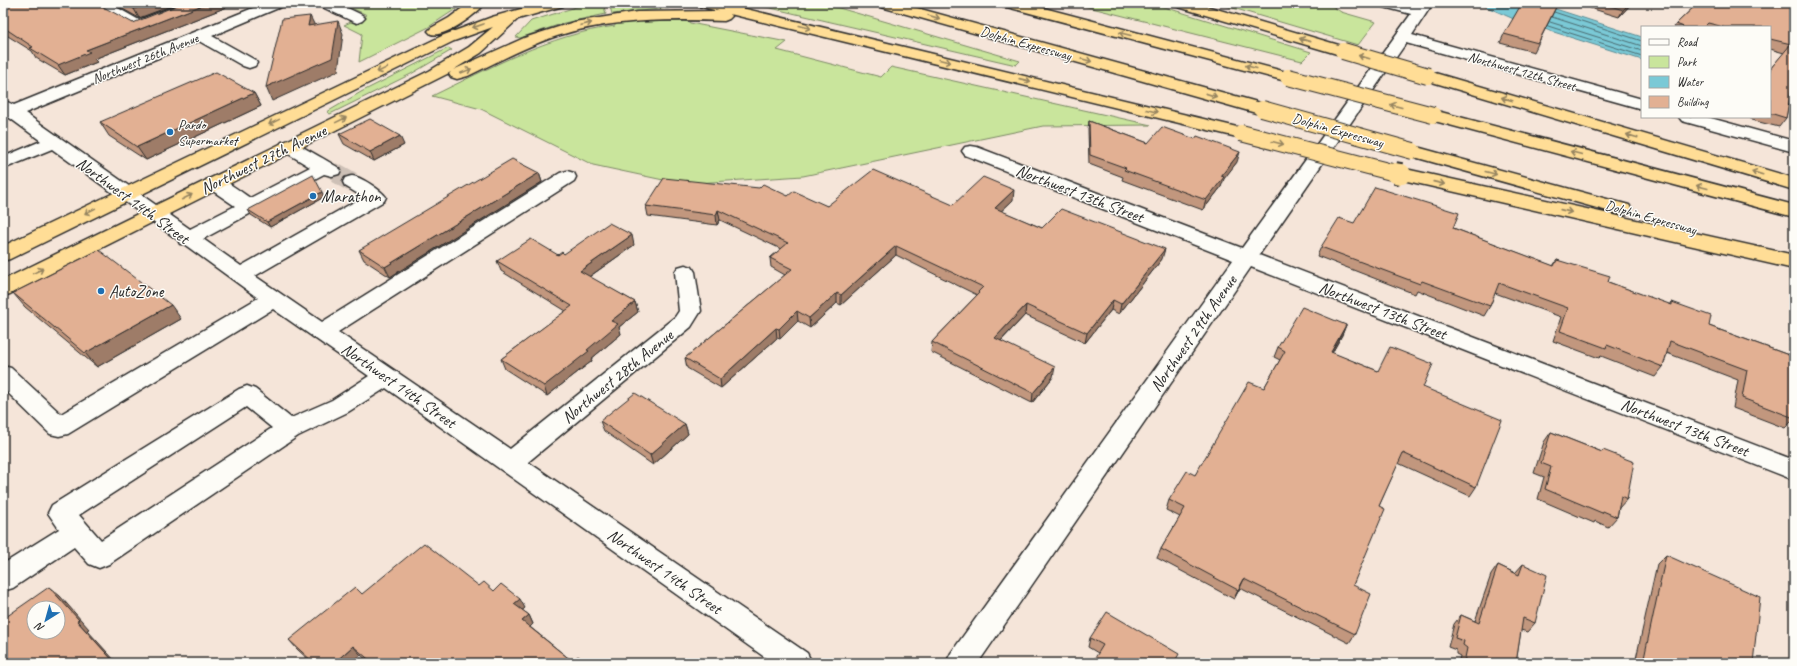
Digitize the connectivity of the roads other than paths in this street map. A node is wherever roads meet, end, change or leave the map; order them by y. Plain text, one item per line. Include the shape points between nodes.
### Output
1 (98, 3) edge
2 (196, 3) edge
3 (278, 3) edge
4 (325, 3) edge
5 (478, 3) edge
6 (530, 3) edge
7 (558, 3) edge
8 (703, 3) edge
9 (883, 3) edge
10 (1008, 3) edge
11 (1180, 3) edge
12 (1385, 3) edge
13 (1423, 8) edge
14 (515, 16) junction
15 (356, 18) dead end
16 (767, 18) junction
17 (199, 36) junction
18 (1402, 37) junction
19 (417, 53) junction
20 (250, 63) dead end
21 (428, 78) junction
22 (1641, 104) edge
23 (8, 109) edge
24 (1692, 118) edge
25 (53, 142) junction
26 (288, 146) junction
27 (1794, 147) edge
28 (971, 151) dead end
29 (3, 164) edge
30 (567, 176) dead end
31 (352, 182) tunnel mouth
32 (214, 183) junction
33 (1794, 184) edge
34 (125, 194) junction
35 (249, 206) junction
36 (1794, 211) edge
37 (152, 214) junction
38 (188, 239) junction
39 (3, 254) edge
40 (1246, 257) junction
41 (1794, 257) edge
42 (1794, 262) edge
43 (685, 272) dead end
44 (239, 276) junction
45 (3, 289) edge
46 (273, 299) junction
47 (322, 332) junction
48 (3, 374) edge
49 (386, 376) junction
50 (289, 428) junction
51 (510, 463) junction
52 (1794, 470) edge
53 (77, 531) junction
54 (3, 579) edge
55 (797, 663) edge
56 (961, 663) edge

1 - 2 street via 138,26
3 - 17 street, Northwest 26th Avenue
4 - 15 street
5 - 19 highway via 454,21 423,38
6 - 14 highway, Northwest 27th Avenue
7 - 14 highway, Northwest 27th Avenue
8 - 16 highway
9 -> 41 highway, Dolphin Expressway, bridge
36 -> 10 highway, Dolphin Expressway, bridge
33 -> 11 highway, bridge
12 - 13 street
13 - 18 street, Northwest 29th Avenue
14 -> 19 highway, Northwest 27th Avenue via 475,27
14 - 21 highway, Northwest 27th Avenue via 475,50
21 -> 16 highway via 462,73 535,39 570,28 610,20 673,14
16 -> 42 highway, bridge via 1401,174
17 - 20 street
17 - 23 street, Northwest 26th Avenue
18 - 22 street, Northwest 12th Street
18 - 40 street, Northwest 29th Avenue
19 -> 34 highway, Northwest 27th Avenue
26 -> 21 highway, Northwest 27th Avenue
23 - 25 street, Northwest 14th Street
24 - 27 street
25 - 29 street
25 - 34 street, Northwest 14th Street
26 - 32 highway, Northwest 27th Avenue
26 - 35 street via 327,168
28 - 40 street, Northwest 13th Street
30 - 47 street
31 - 44 street via 377,197
32 - 35 street
37 -> 32 highway, Northwest 27th Avenue
34 - 37 street, Northwest 14th Street
34 -> 39 highway, Northwest 27th Avenue
35 - 38 street
37 - 38 street, Northwest 14th Street
45 -> 37 highway, Northwest 27th Avenue
38 - 44 street, Northwest 14th Street
40 - 52 street, Northwest 13th Street
40 - 56 street, Northwest 29th Avenue
43 - 51 street, Northwest 28th Avenue via 690,311 684,322
44 - 46 street, Northwest 14th Street
46 - 47 street, Northwest 14th Street
46 - 48 street via 58,427
47 - 49 street, Northwest 14th Street
49 - 50 street via 340,406
49 - 51 street, Northwest 14th Street
50 - 53 street via 99,556
50 - 53 street via 247,394 61,513
51 - 55 street, Northwest 14th Street
53 - 54 street

